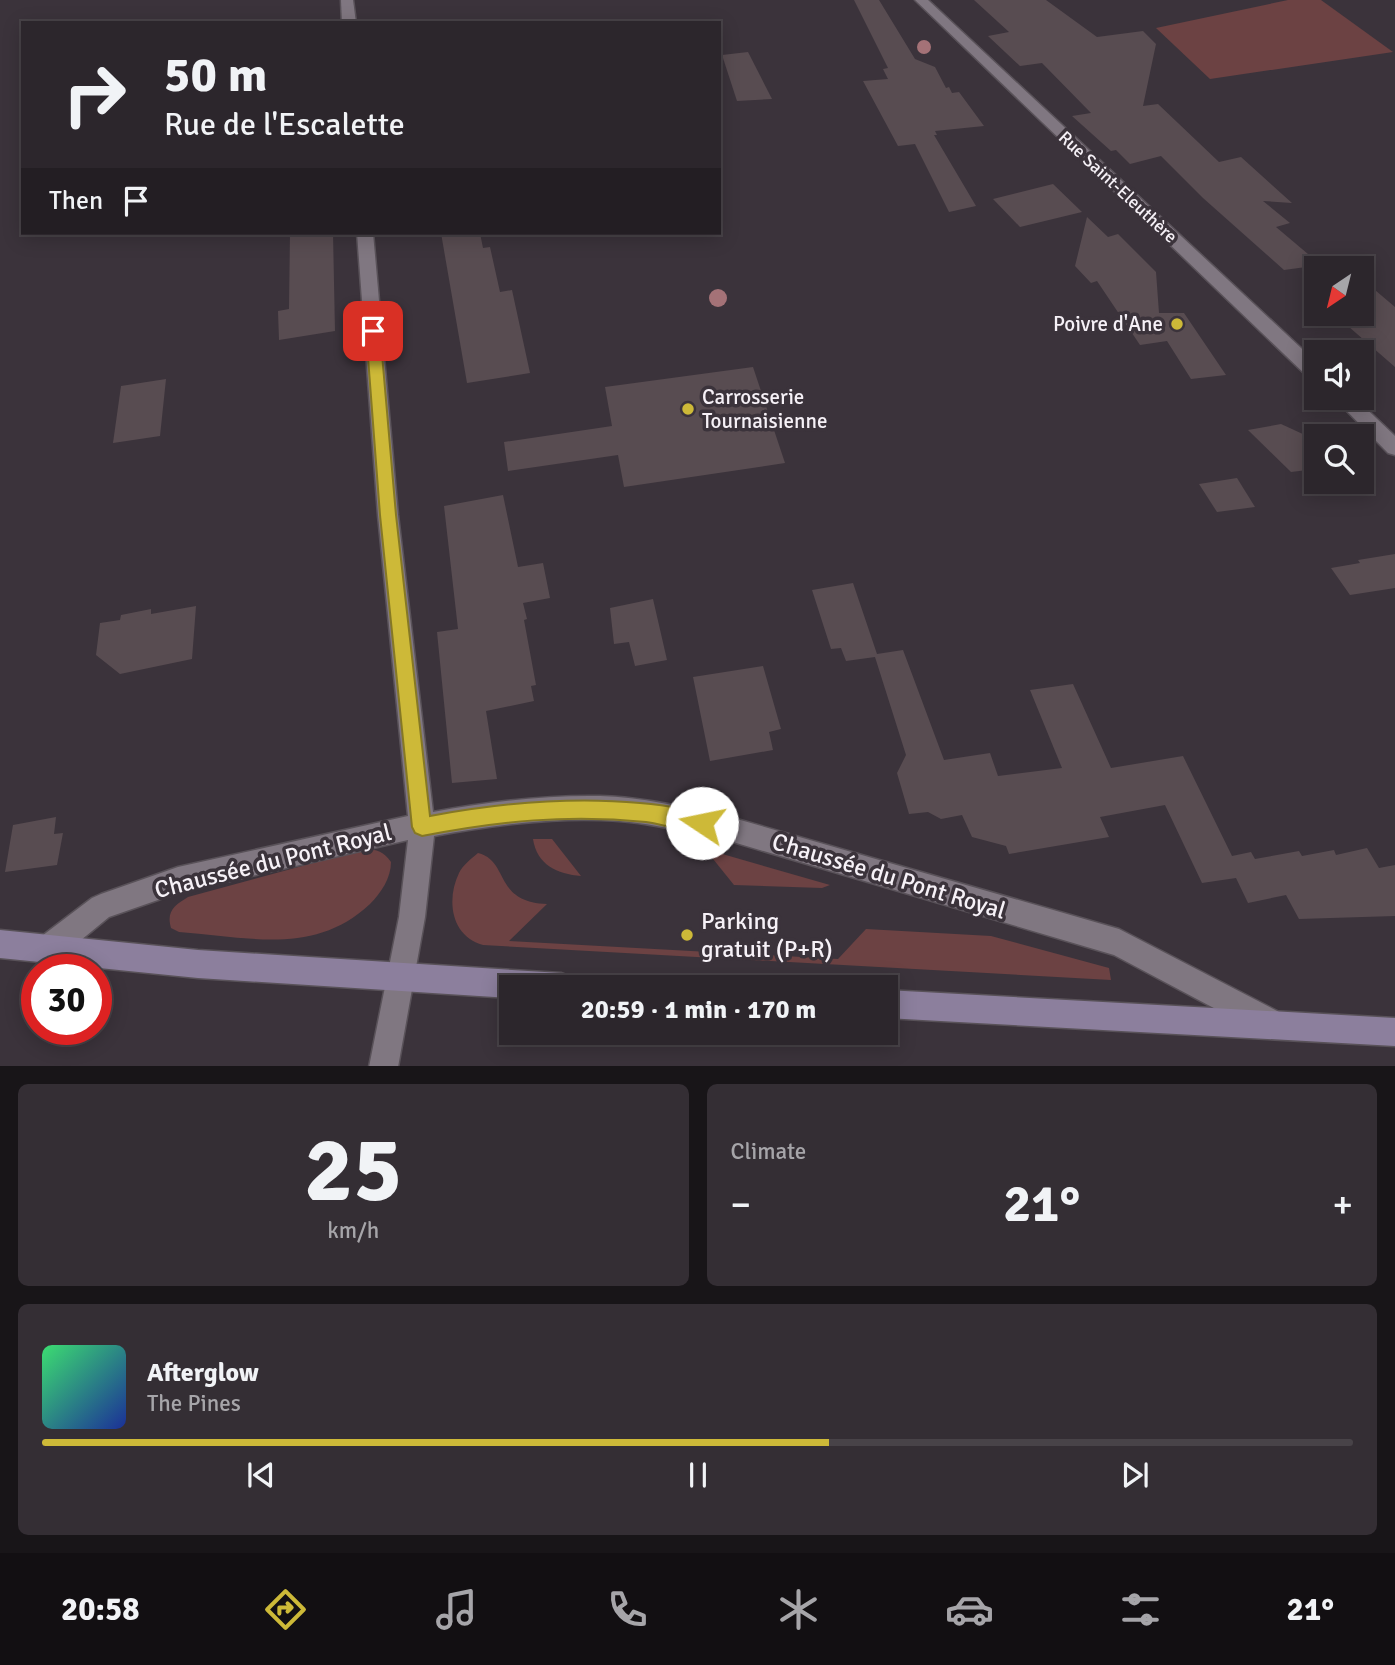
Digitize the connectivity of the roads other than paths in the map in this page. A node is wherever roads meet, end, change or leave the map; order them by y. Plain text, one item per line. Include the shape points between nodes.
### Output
1 (347, 0) edge
2 (921, 0) edge
3 (349, 21) edge
4 (365, 235) edge
5 (1304, 362) edge
6 (1356, 410) edge
7 (1395, 448) edge
8 (422, 827) junction
9 (0, 944) edge
10 (48, 949) junction
11 (401, 979) junction
12 (499, 984) edge
13 (898, 1005) edge
14 (1274, 1025) junction
15 (1395, 1032) edge
16 (383, 1066) edge

1 - 3 street
2 - 5 street, Rue Saint-Eleuthère
4 - 8 street via 388,515
6 - 7 street
8 - 10 street, Chaussée du Pont Royal via 178,880 101,907
8 - 11 street
8 - 14 street, Chaussée du Pont Royal via 491,814 602,808 723,827 1119,943
9 - 10 main road
10 - 11 main road
11 - 12 main road
11 - 16 street
13 - 14 main road, Chaussée du Pont Royal
14 - 15 main road, Chaussée du Pont Royal

